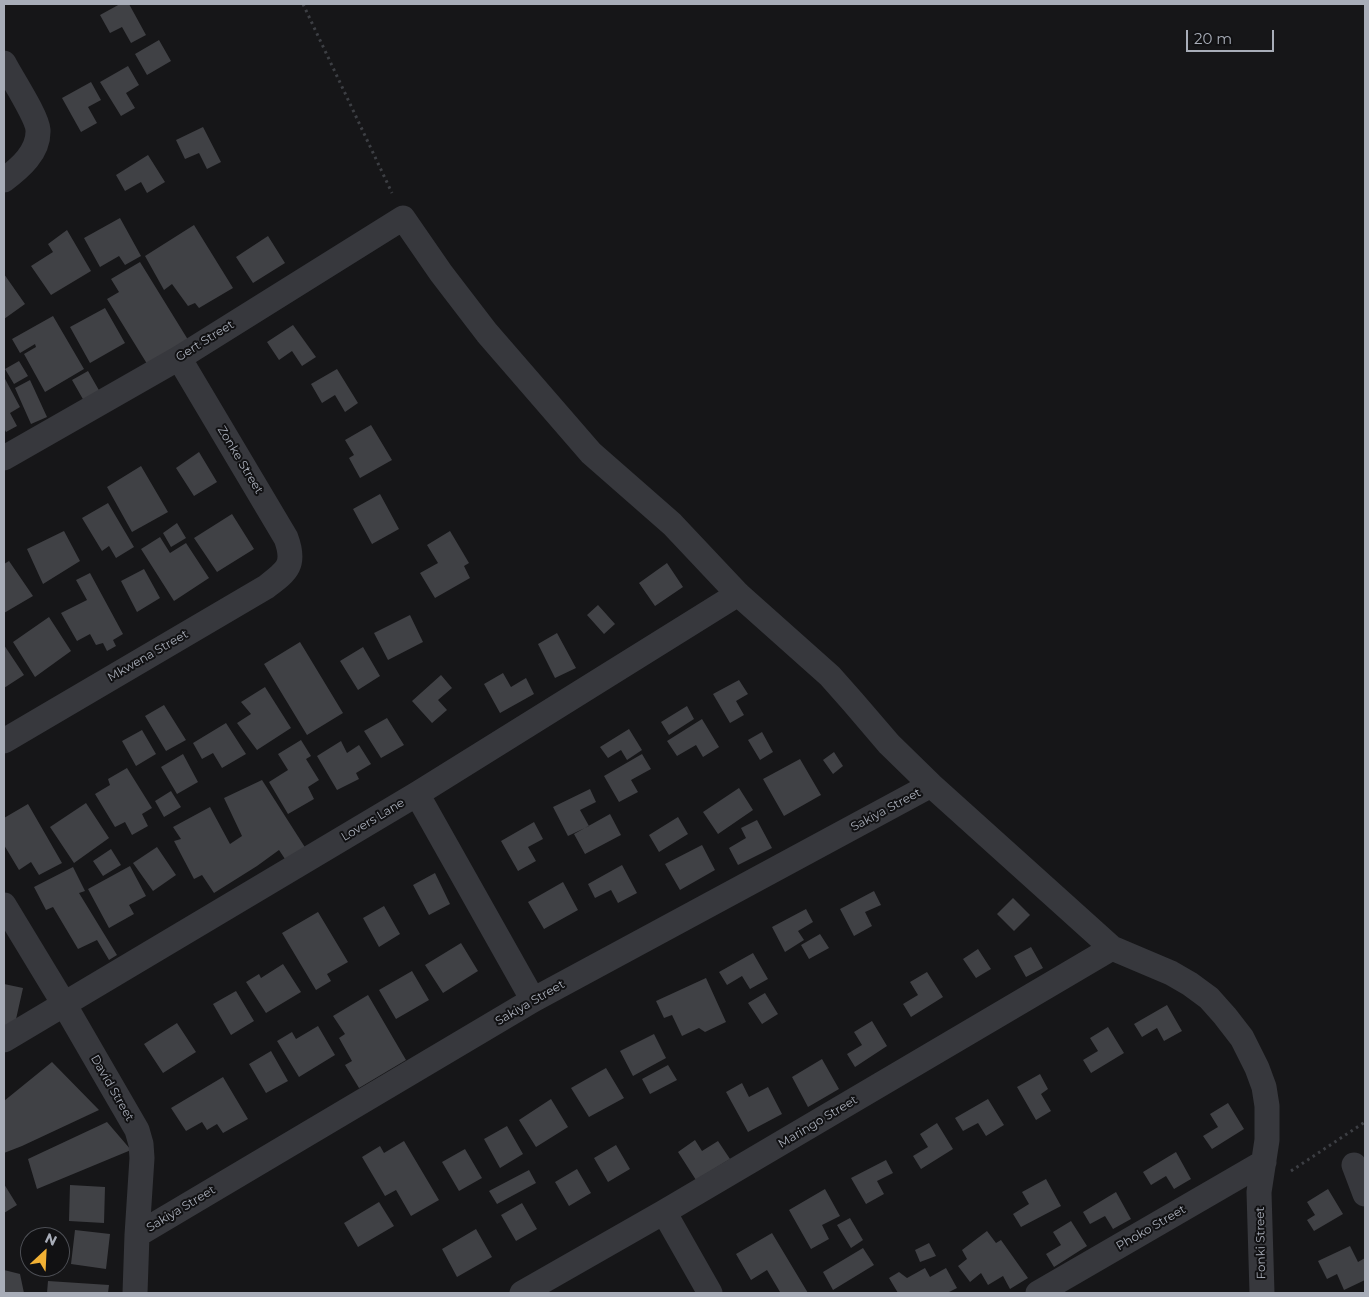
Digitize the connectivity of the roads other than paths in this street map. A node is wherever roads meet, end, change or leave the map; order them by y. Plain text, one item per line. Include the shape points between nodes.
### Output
1 (4, 63) edge
2 (4, 180) edge
3 (403, 218) joint
4 (179, 358) junction
5 (4, 458) edge
6 (289, 566) joint
7 (738, 594) junction
8 (4, 741) edge
9 (931, 785) junction
10 (417, 794) junction
11 (4, 905) edge
12 (1112, 948) junction
13 (533, 1000) junction
14 (64, 1004) junction
15 (4, 1040) edge
16 (1264, 1162) junction
17 (1354, 1165) dead end
18 (1365, 1194) edge
19 (664, 1212) junction
20 (137, 1235) junction
21 (135, 1293) edge
22 (522, 1293) edge
23 (710, 1293) edge
24 (1038, 1293) edge
25 (1262, 1293) edge

1 - 2 street via 38,129 32,152
3 - 4 street, Gert Street
3 - 7 street, Fonki Street via 487,333 591,453 672,524
4 - 5 street, Gert Street
4 - 6 street, Zonke Street via 286,538 291,552
6 - 8 street, Mkwena Street via 266,587
7 - 9 street, Fonki Street via 830,676 889,744
7 - 10 street, Lovers Lane
9 - 12 street, Fonki Street
9 - 13 street, Sakiya Street
10 - 13 street
10 - 14 street, Lovers Lane
11 - 14 street, David Street
12 - 16 street, Fonki Street via 1190,984 1208,998 1242,1038 1264,1087 1268,1123
12 - 19 street, Maringo Street
13 - 20 street, Sakiya Street
14 - 15 street, Lovers Lane
14 - 20 street, David Street via 141,1144
16 - 24 street, Phoko Street
16 - 25 street, Fonki Street via 1259,1192
17 - 18 street
19 - 22 street, Maringo Street
19 - 23 street
20 - 21 street, David Street

